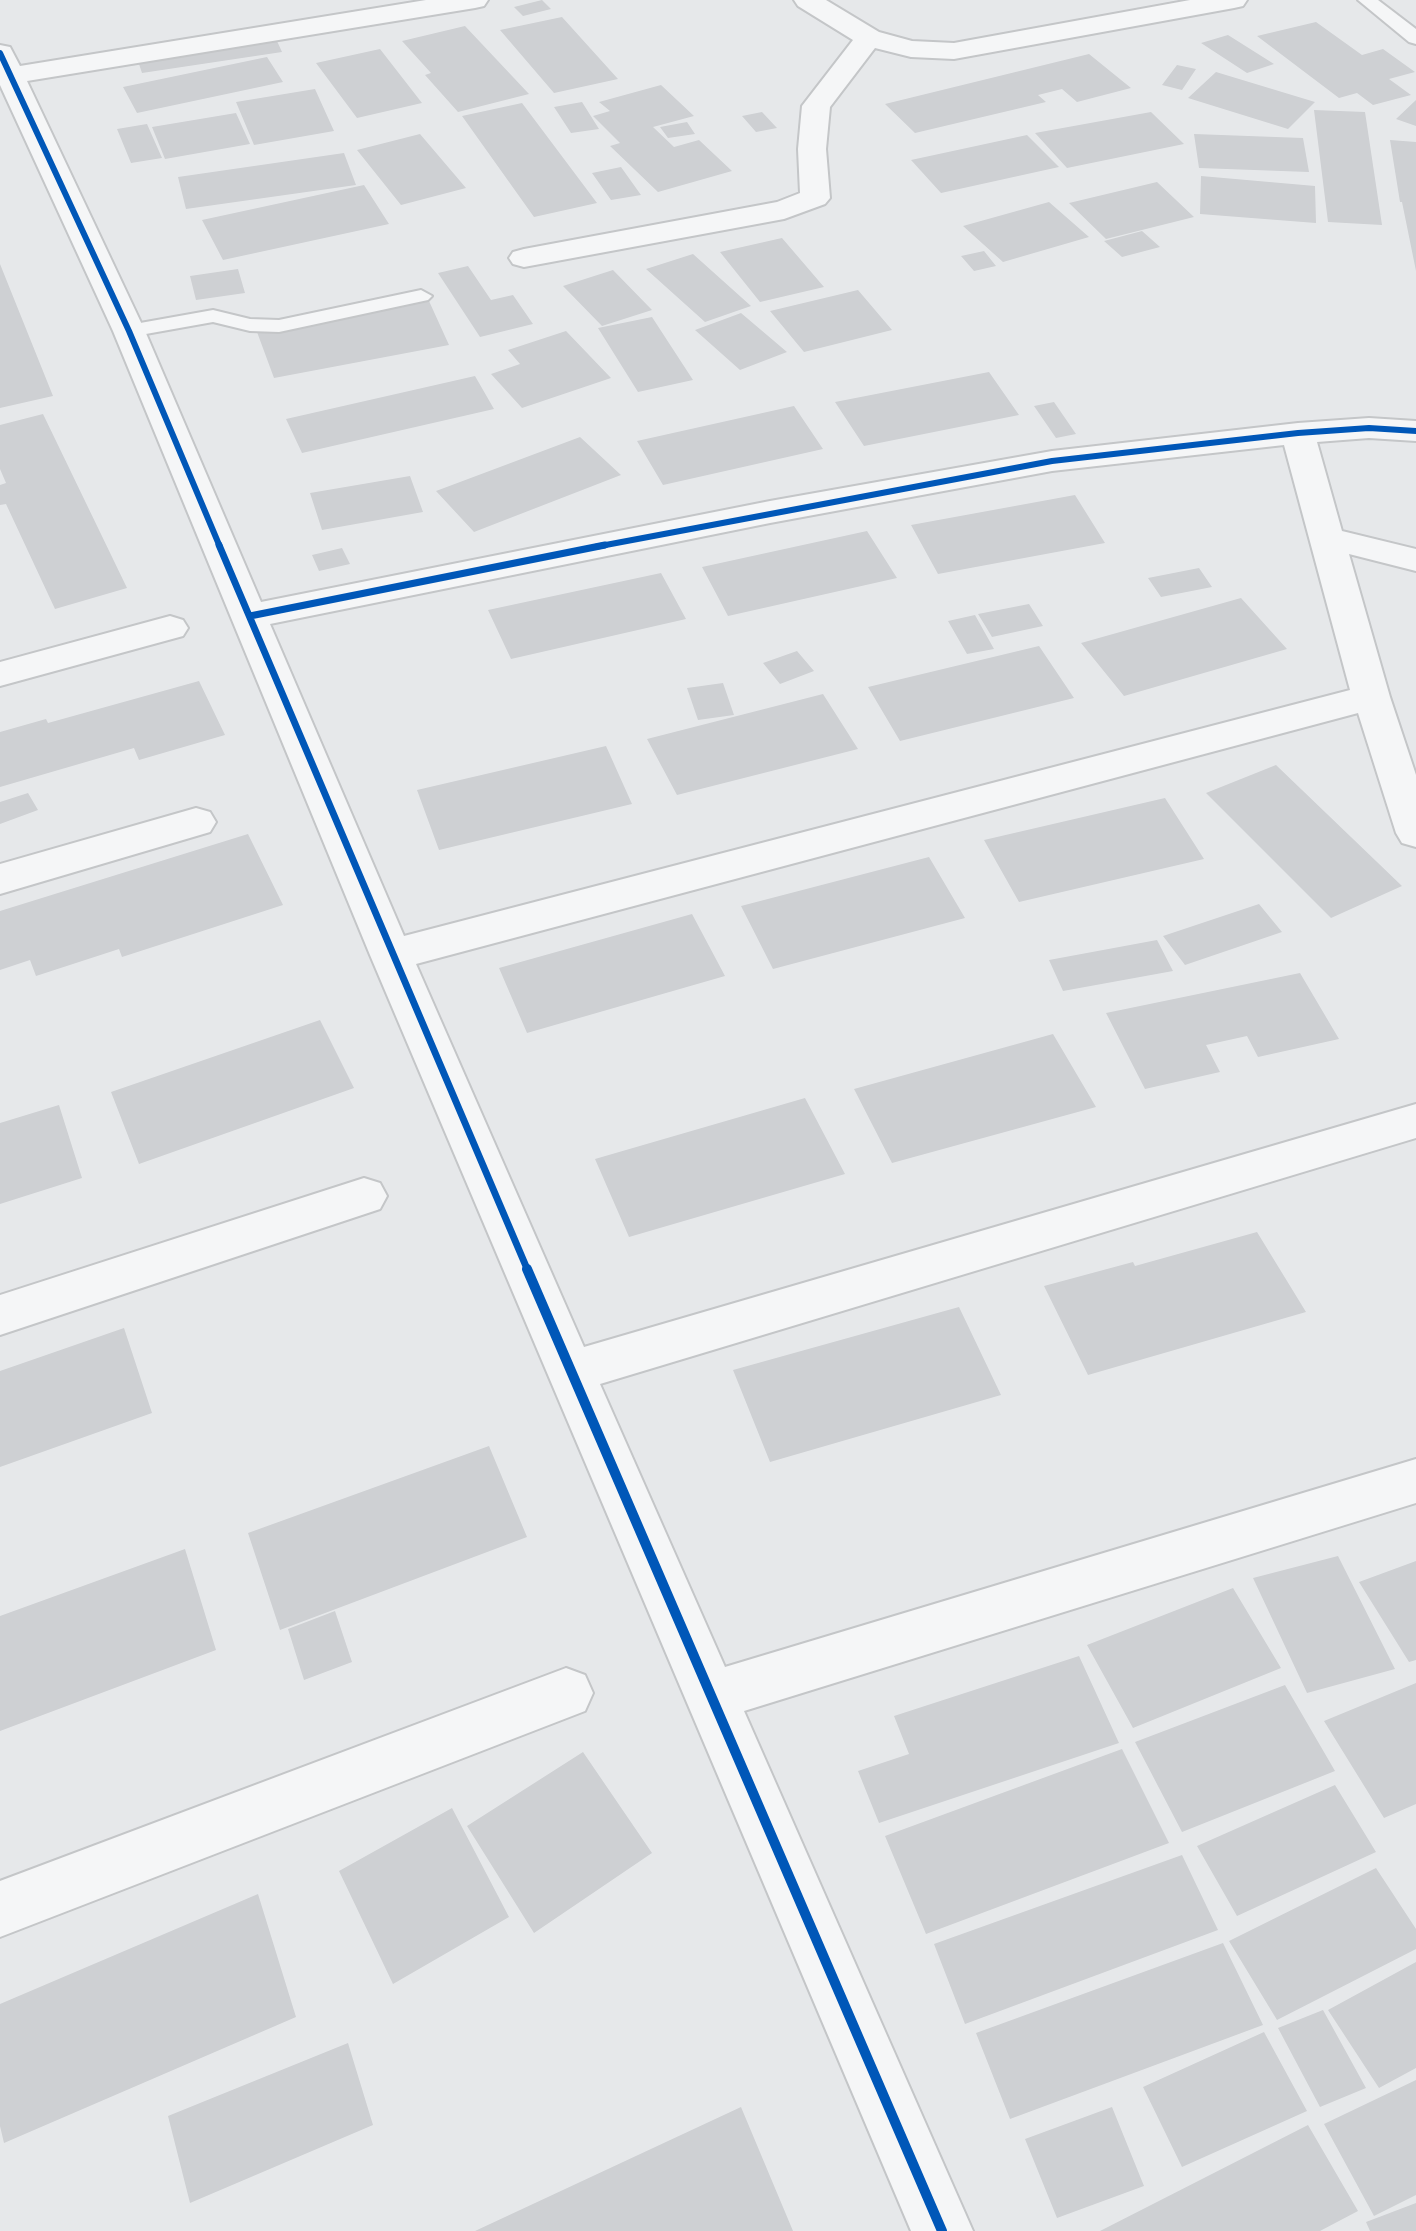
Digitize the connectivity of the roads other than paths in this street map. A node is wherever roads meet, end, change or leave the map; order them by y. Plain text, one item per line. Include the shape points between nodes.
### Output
1 (475, 0) edge
2 (807, 0) edge
3 (1234, 0) edge
4 (1367, 0) edge
5 (869, 38) junction
6 (1416, 38) edge
7 (4, 68) edge
8 (524, 258) dead end
9 (421, 296) dead end
10 (129, 331) junction
11 (1416, 431) edge
12 (1298, 433) junction
13 (1327, 538) junction
14 (1416, 560) edge
15 (250, 616) junction
16 (170, 628) dead end
17 (0, 674) edge
18 (1371, 697) junction
19 (1408, 786) edge
20 (196, 822) dead end
21 (1416, 833) edge
22 (0, 879) edge
23 (391, 955) junction
24 (1416, 1121) edge
25 (364, 1196) dead end
26 (0, 1315) edge
27 (571, 1372) junction
28 (1416, 1481) edge
29 (566, 1693) dead end
30 (711, 1696) junction
31 (0, 1909) edge
32 (942, 2231) edge

1 - 7 street
2 - 5 street
3 - 5 street via 954,51 911,49
4 - 6 lane
5 - 8 street via 816,106 815,198 784,210
7 - 10 street
9 - 10 lane via 279,326 213,316
10 - 15 street
11 - 12 street
12 - 13 street
12 - 15 street via 1052,461
13 - 14 street
13 - 18 street
15 - 23 street
16 - 17 street
18 - 19 street
18 - 23 street
19 - 21 street
20 - 22 street
23 - 27 street
24 - 27 street
25 - 26 street
27 - 30 street
28 - 30 street
29 - 31 street
30 - 32 street

